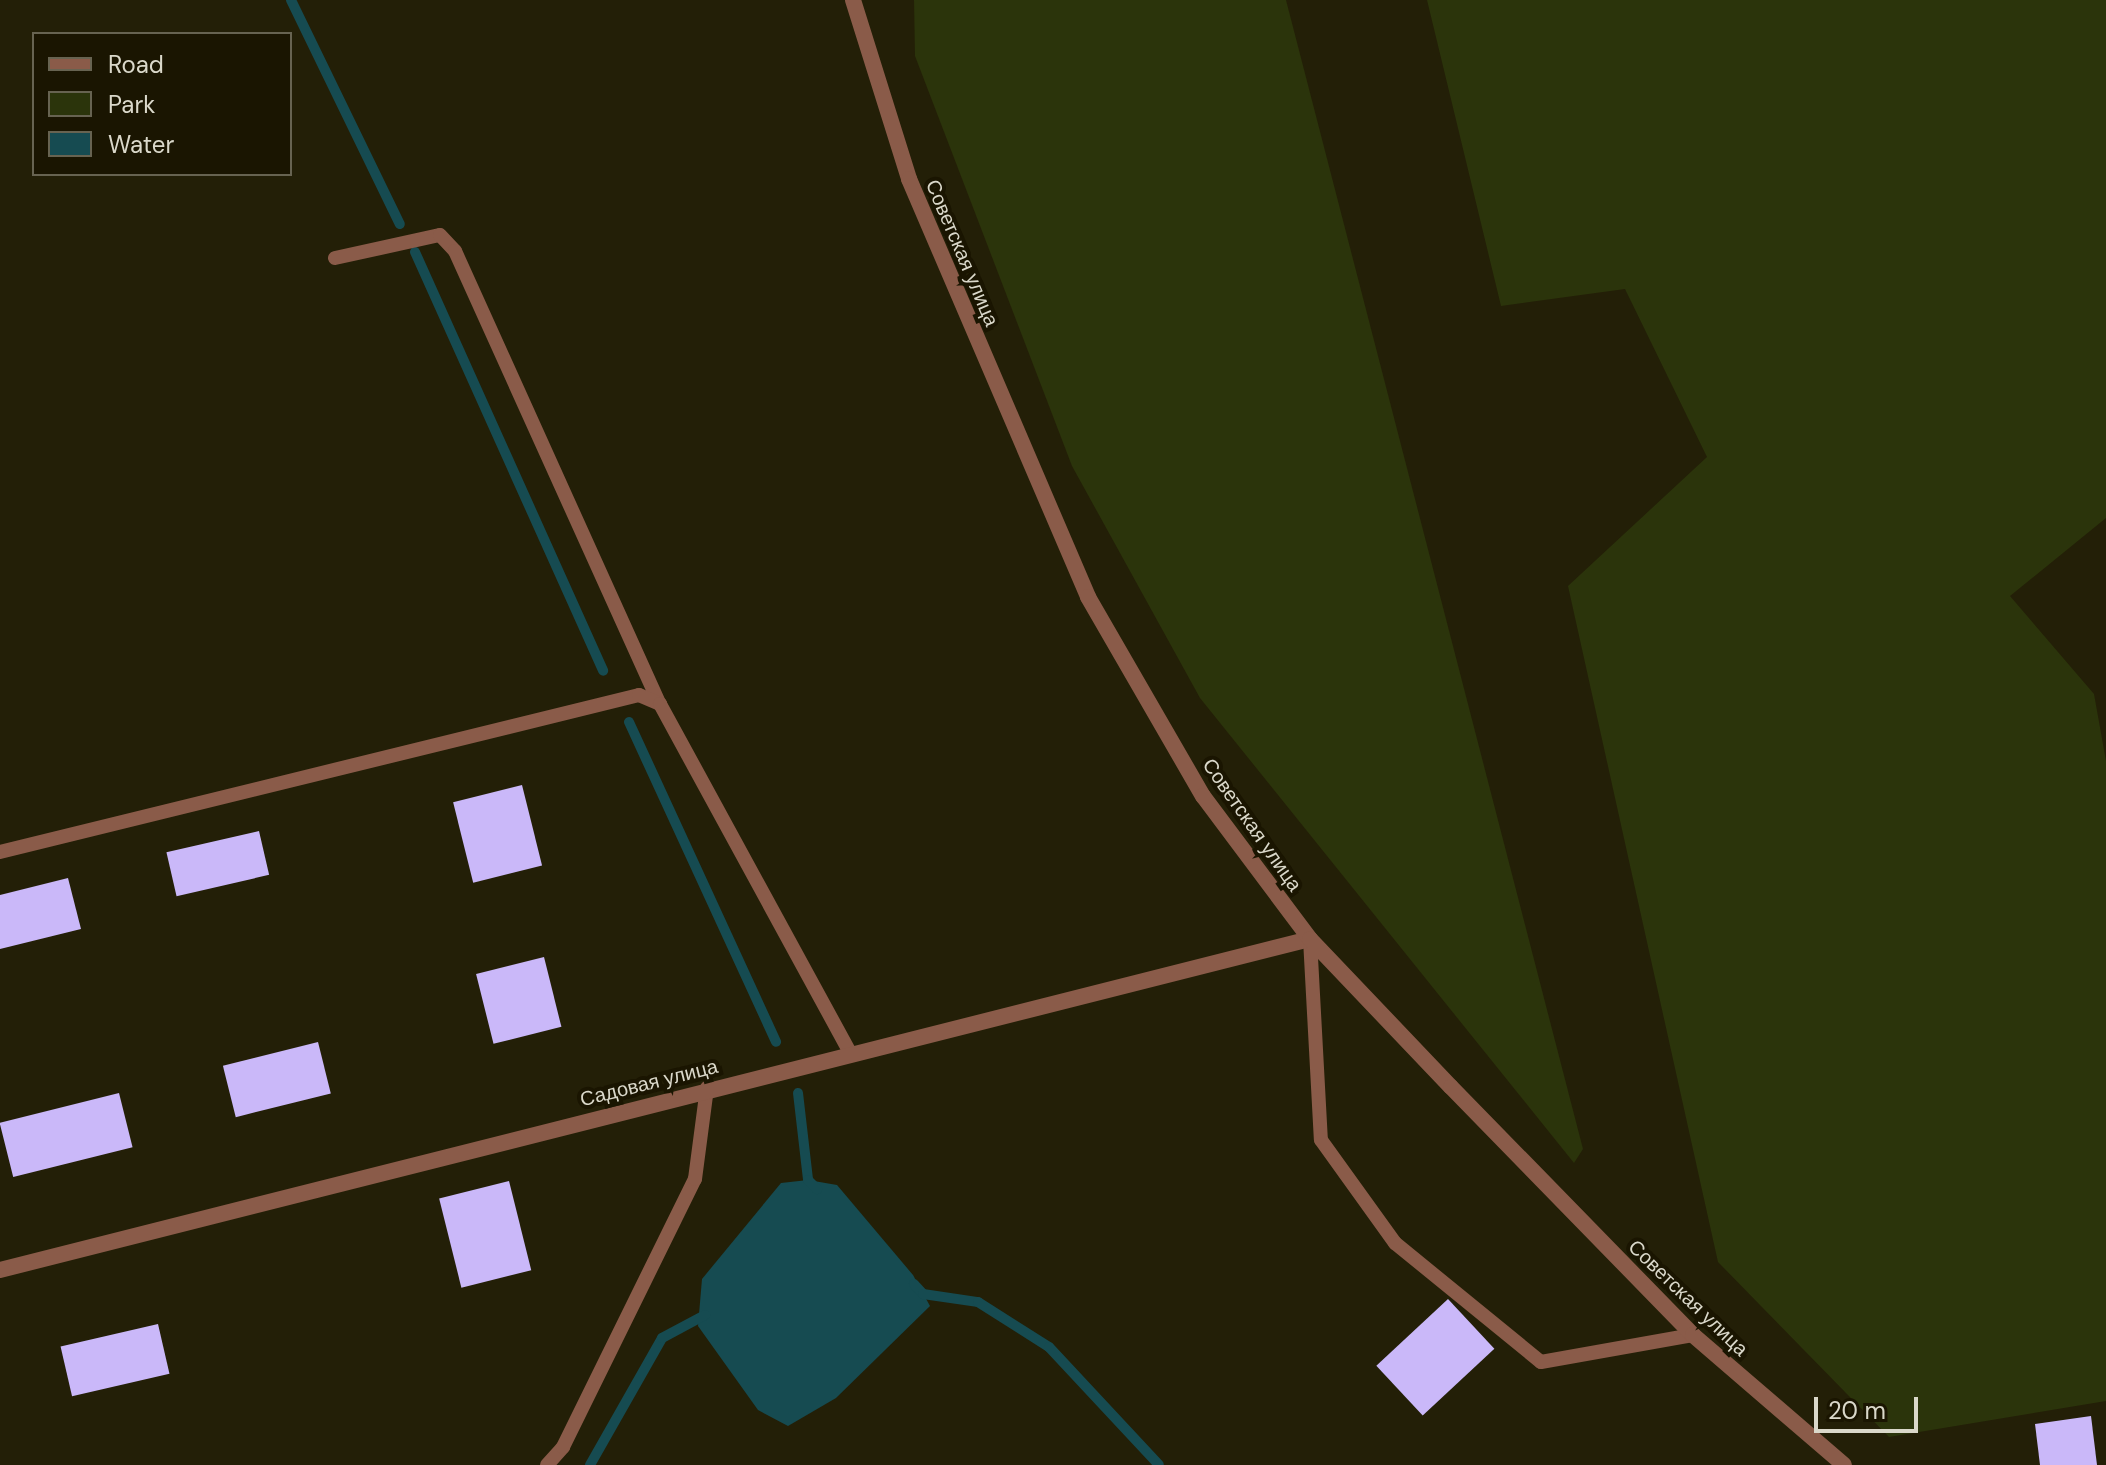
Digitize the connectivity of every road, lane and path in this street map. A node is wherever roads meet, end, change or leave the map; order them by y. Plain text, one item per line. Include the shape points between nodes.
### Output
1 (853, 0) edge
2 (335, 258) dead end
3 (660, 704) junction
4 (0, 852) edge
5 (1310, 939) junction
6 (850, 1053) junction
7 (707, 1088) junction
8 (0, 1270) edge
9 (1693, 1335) junction
10 (547, 1465) edge
11 (1844, 1465) edge

1 - 5 street, Советская улица via 909,179 1088,597 1203,796
2 - 3 lane via 440,235 455,251
3 - 4 lane via 639,695 551,713
3 - 6 lane
5 - 6 street, Садовая улица
5 - 9 street, Советская улица
5 - 9 lane via 1321,1140 1395,1243 1541,1362
6 - 7 street, Садовая улица
7 - 8 street, Садовая улица
7 - 10 lane via 695,1179 563,1447
9 - 11 street, Советская улица

